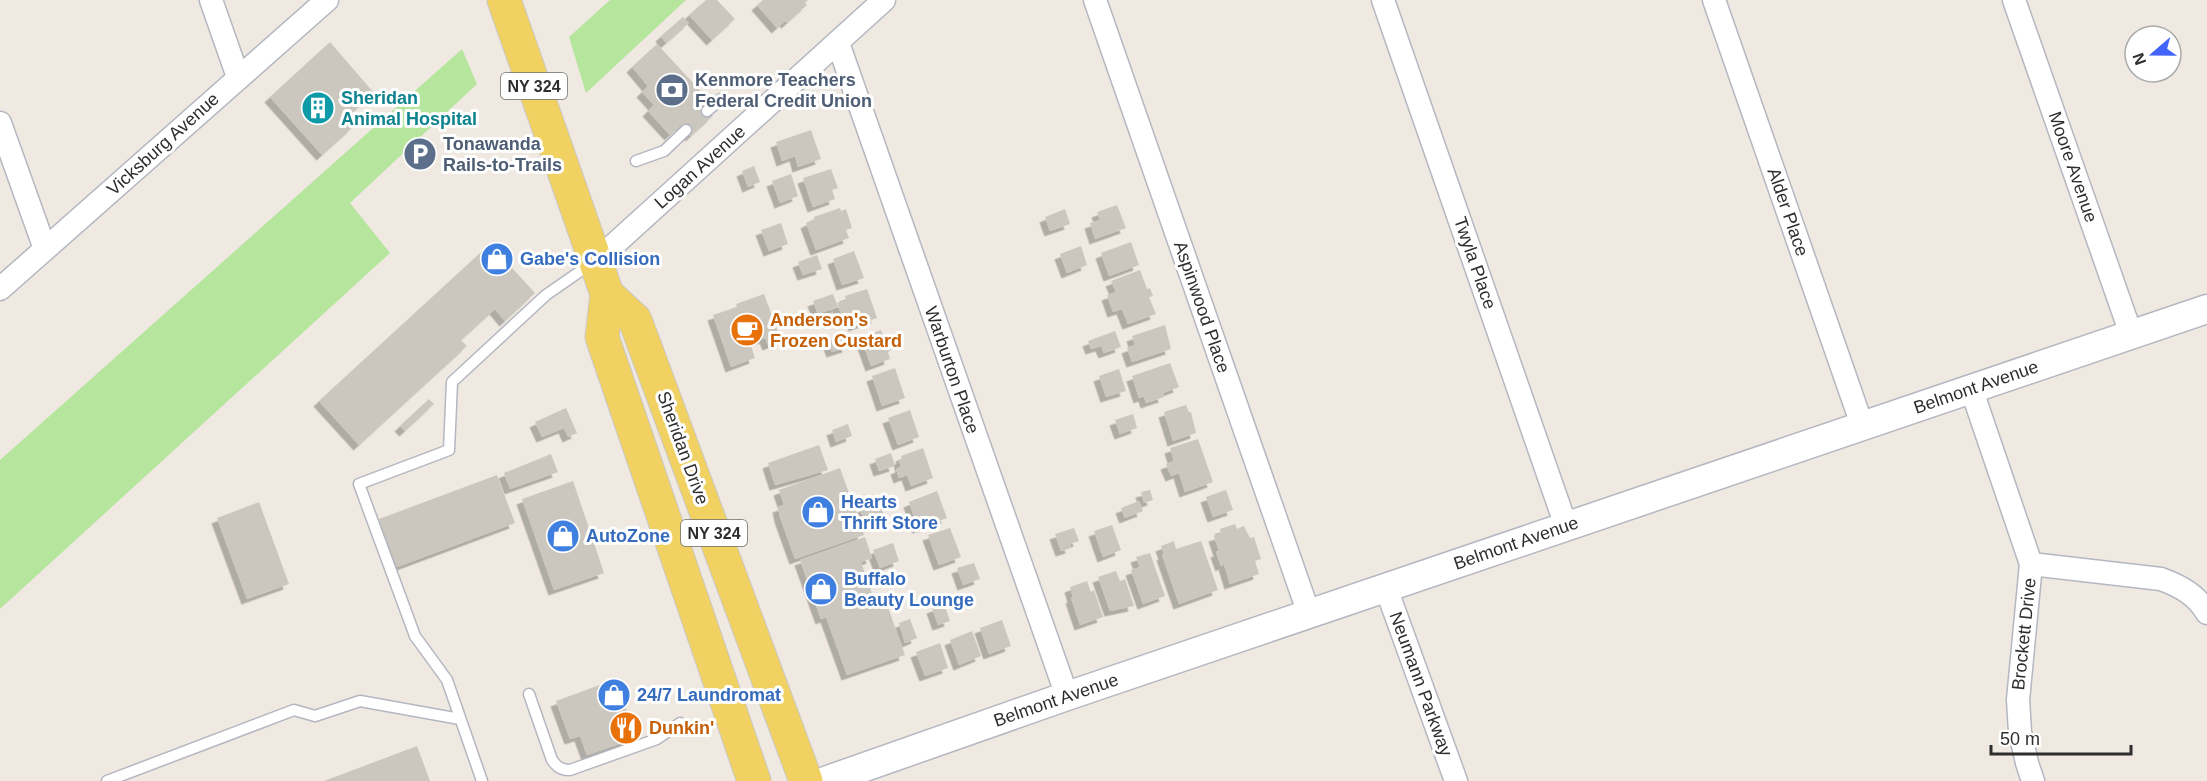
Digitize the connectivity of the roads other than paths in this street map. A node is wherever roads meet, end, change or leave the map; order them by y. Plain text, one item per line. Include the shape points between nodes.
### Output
1 (211, 0) edge
2 (327, 0) edge
3 (504, 0) edge
4 (884, 0) edge
5 (1095, 0) edge
6 (1383, 0) edge
7 (1714, 0) edge
8 (2014, 0) edge
9 (838, 43) junction
10 (238, 77) junction
11 (721, 99) dead end
12 (707, 111) dead end
13 (0, 123) edge
14 (686, 130) dead end
15 (636, 161) dead end
16 (45, 249) junction
17 (596, 261) junction
18 (0, 290) edge
19 (607, 294) junction
20 (2207, 309) edge
21 (2131, 334) junction
22 (1971, 388) junction
23 (1862, 425) junction
24 (1566, 526) junction
25 (2031, 564) junction
26 (1386, 588) junction
27 (2207, 613) edge
28 (1309, 614) junction
29 (529, 694) dead end
30 (1067, 696) junction
31 (460, 719) junction
32 (680, 723) dead end
33 (107, 781) edge
34 (482, 781) edge
35 (754, 781) edge
36 (806, 781) edge
37 (825, 781) edge
38 (1456, 781) edge
39 (2033, 781) edge

1 - 10 street
2 - 10 street, Vicksburg Avenue
3 - 17 main road, Sheridan Drive / NY 324
4 - 9 street, Logan Avenue
5 - 28 street, Aspinwood Place
6 - 24 street, Twyla Place
7 - 23 street, Alder Place
8 - 21 street, Moore Avenue
9 - 17 street, Logan Avenue
9 - 30 street, Warburton Place
10 - 16 street, Vicksburg Avenue
11 - 12 lane
13 - 16 street
14 - 15 lane via 664,150
16 - 18 street, Vicksburg Avenue
17 - 19 main road, Sheridan Drive / NY 324
17 - 31 lane via 546,295 452,382 449,450 359,484 415,636 447,680
19 - 35 main road, Sheridan Drive / NY 324 via 602,337
19 - 36 main road, Sheridan Drive / NY 324 via 635,320
20 - 21 street, Belmont Avenue
21 - 22 street, Belmont Avenue
22 - 23 street, Belmont Avenue
22 - 25 street, Brockett Drive
23 - 24 street, Belmont Avenue
24 - 26 street, Belmont Avenue
25 - 27 street via 2161,579 2192,595
25 - 39 street, Brockett Drive via 2018,700 2020,732
26 - 28 street, Belmont Avenue
26 - 38 street, Neumann Parkway
28 - 30 street, Belmont Avenue
29 - 32 lane via 552,760 563,770 657,739
30 - 37 street, Belmont Avenue
31 - 33 lane via 360,701 315,716 294,710
31 - 34 lane

